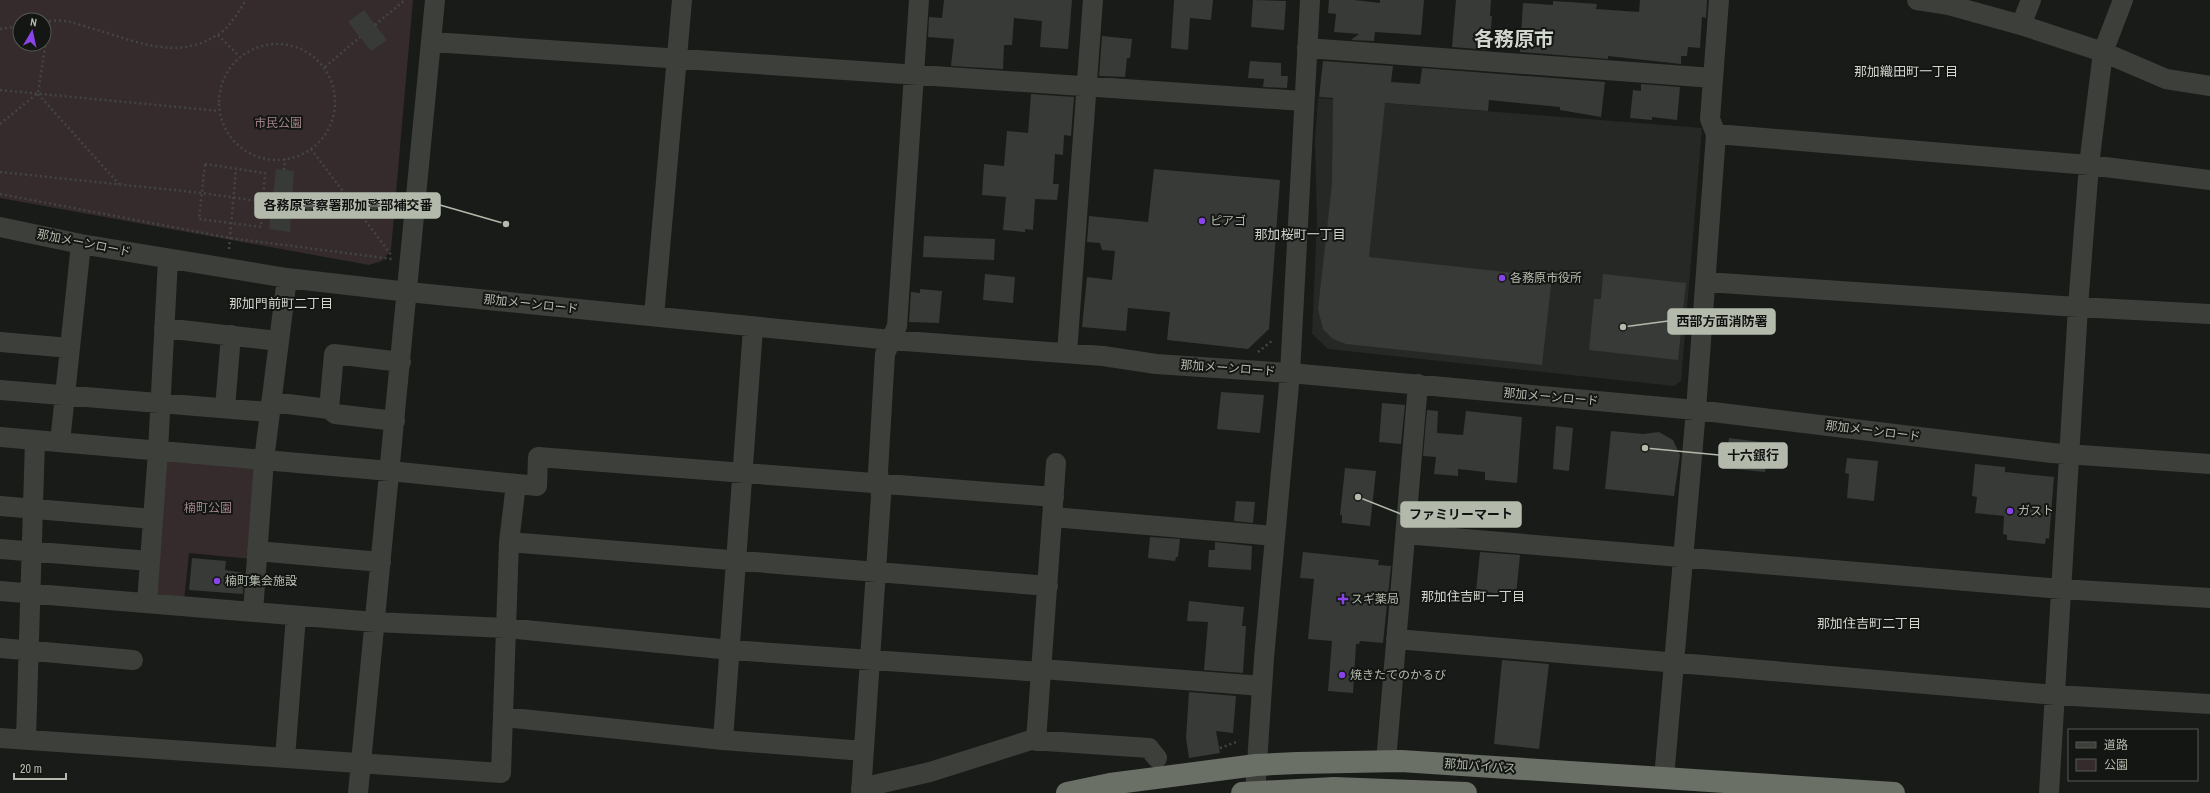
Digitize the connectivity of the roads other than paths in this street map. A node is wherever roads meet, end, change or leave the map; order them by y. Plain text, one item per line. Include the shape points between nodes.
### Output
1 (435, 0) edge
2 (682, 0) edge
3 (919, 0) edge
4 (1093, 0) edge
5 (1310, 0) edge
6 (1719, 0) edge
7 (1917, 0) edge
8 (2031, 0) edge
9 (2123, 0) edge
10 (2021, 24) junction
11 (432, 42) junction
12 (1307, 48) junction
13 (2102, 52) junction
14 (677, 60) junction
15 (913, 74) junction
16 (1713, 78) junction
17 (1088, 86) junction
18 (2210, 86) edge
19 (1303, 101) junction
20 (1716, 134) junction
21 (2089, 165) junction
22 (2210, 180) edge
23 (0, 227) edge
24 (81, 244) junction
25 (168, 259) junction
26 (286, 278) junction
27 (1706, 282) junction
28 (408, 292) junction
29 (2078, 307) junction
30 (2210, 314) edge
31 (654, 316) junction
32 (164, 328) junction
33 (754, 328) junction
34 (231, 335) junction
35 (891, 340) junction
36 (278, 341) junction
37 (0, 342) edge
38 (70, 348) junction
39 (1067, 354) junction
40 (401, 362) junction
41 (1290, 373) junction
42 (1418, 384) junction
43 (0, 390) edge
44 (65, 395) junction
45 (160, 402) junction
46 (270, 407) junction
47 (225, 408) junction
48 (329, 409) junction
49 (1696, 410) junction
50 (395, 421) junction
51 (0, 437) edge
52 (35, 440) junction
53 (60, 442) junction
54 (158, 451) junction
55 (2069, 454) junction
56 (264, 460) junction
57 (1056, 463) dead end
58 (2210, 464) edge
59 (390, 471) junction
60 (743, 474) junction
61 (516, 484) junction
62 (880, 485) junction
63 (0, 506) edge
64 (1053, 507) junction
65 (33, 509) junction
66 (153, 519) junction
67 (1405, 534) junction
68 (1274, 536) junction
69 (509, 542) junction
70 (0, 549) edge
71 (257, 550) junction
72 (32, 551) junction
73 (1683, 558) junction
74 (150, 561) junction
75 (381, 562) junction
76 (737, 562) junction
77 (876, 572) junction
78 (1048, 586) junction
79 (2061, 589) junction
80 (0, 591) edge
81 (30, 593) junction
82 (2210, 598) edge
83 (147, 603) junction
84 (253, 612) junction
85 (296, 616) junction
86 (375, 622) junction
87 (506, 628) junction
88 (1396, 640) junction
89 (0, 648) edge
90 (731, 650) junction
91 (28, 651) junction
92 (133, 660) dead end
93 (870, 660) junction
94 (1674, 663) junction
95 (1042, 670) junction
96 (1262, 686) junction
97 (2055, 696) junction
98 (2210, 704) edge
99 (503, 717) junction
100 (0, 738) edge
101 (26, 739) junction
102 (723, 740) junction
103 (1036, 740) junction
104 (864, 751) junction
105 (285, 758) junction
106 (1157, 758) dead end
107 (1386, 761) junction
108 (361, 763) junction
109 (1256, 765) junction
110 (1664, 778) junction
111 (861, 790) edge
112 (1251, 792) edge
113 (358, 793) edge
114 (1067, 793) edge
115 (1466, 793) edge
116 (1894, 793) edge
117 (2049, 793) edge

1 - 11 street
2 - 14 street
3 - 15 street
4 - 17 street
5 - 12 street
6 - 16 street
7 - 10 street via 1949,5
8 - 10 street
9 - 13 street
10 - 13 street
11 - 14 street
11 - 28 street
12 - 16 street
12 - 19 street
13 - 18 street via 2166,79
13 - 21 street
14 - 15 street
14 - 31 street
15 - 17 street
15 - 35 street via 897,326
16 - 20 street via 1710,119
17 - 19 street
17 - 39 street
19 - 41 street
20 - 21 street
20 - 27 street
21 - 22 street
21 - 29 street
23 - 24 street, 那加メーンロード
24 - 25 street, 那加メーンロード
24 - 38 street
25 - 26 street, 那加メーンロード
25 - 32 street
26 - 28 street, 那加メーンロード
26 - 36 street
27 - 29 street
27 - 49 street
28 - 31 street, 那加メーンロード
28 - 40 street
29 - 30 street
29 - 55 street
31 - 33 street, 那加メーンロード
32 - 34 street
32 - 45 street
33 - 35 street, 那加メーンロード
33 - 60 street
34 - 36 street
34 - 47 street
35 - 39 street, 那加メーンロード
35 - 62 street via 885,354 878,472
36 - 46 street
37 - 38 street
38 - 44 street
39 - 41 street, 那加メーンロード via 1156,364
40 - 48 street via 334,354
40 - 50 street
41 - 42 street, 那加メーンロード
41 - 68 street
42 - 49 street, 那加メーンロード
42 - 67 street
43 - 44 street
44 - 45 street
44 - 53 street
45 - 47 street
45 - 54 street
46 - 47 street
46 - 48 street
46 - 56 street
48 - 50 street via 335,414
49 - 55 street, 那加メーンロード
49 - 73 street
50 - 59 street
51 - 52 street
52 - 53 street
52 - 65 street
53 - 54 street
54 - 56 street
54 - 66 street
55 - 58 street, 那加メーンロード
55 - 79 street
56 - 59 street
56 - 71 street
57 - 64 street
59 - 61 street
59 - 75 street
60 - 61 street via 538,457 537,486
60 - 62 street
60 - 76 street
61 - 69 street
62 - 64 street
62 - 77 street via 882,496
63 - 65 street
64 - 68 street
64 - 78 street
65 - 66 street
65 - 72 street
66 - 74 street
67 - 73 street
67 - 88 street
68 - 96 street
69 - 76 street
69 - 87 street
70 - 72 street
71 - 75 street
71 - 84 street
72 - 74 street
72 - 81 street
73 - 79 street
73 - 94 street
74 - 83 street
75 - 86 street
76 - 77 street
76 - 90 street
77 - 78 street
77 - 93 street
78 - 95 street
79 - 82 street
79 - 97 street
80 - 81 street
81 - 83 street
81 - 91 street
83 - 84 street
84 - 85 street
85 - 86 street
85 - 105 street
86 - 87 street
86 - 108 street
87 - 90 street
87 - 99 street
88 - 94 street
88 - 107 street
89 - 91 street
90 - 93 street
90 - 102 street
91 - 92 street
91 - 101 street
93 - 95 street
93 - 104 street
94 - 97 street
94 - 110 street
95 - 96 street
95 - 103 street
96 - 109 street
97 - 98 street
97 - 117 street
99 - 102 street
99 - 108 street via 501,773
100 - 101 street
101 - 105 street
102 - 104 street
103 - 106 street via 1149,748
103 - 111 street
104 - 111 street
105 - 108 street
107 - 109 highway, 那加バイパス
107 - 110 highway, 那加バイパス
108 - 113 street
109 - 112 street
109 - 114 highway, 那加バイパス via 1110,784
110 - 116 highway, 那加バイパス
112 - 115 highway via 1334,788

